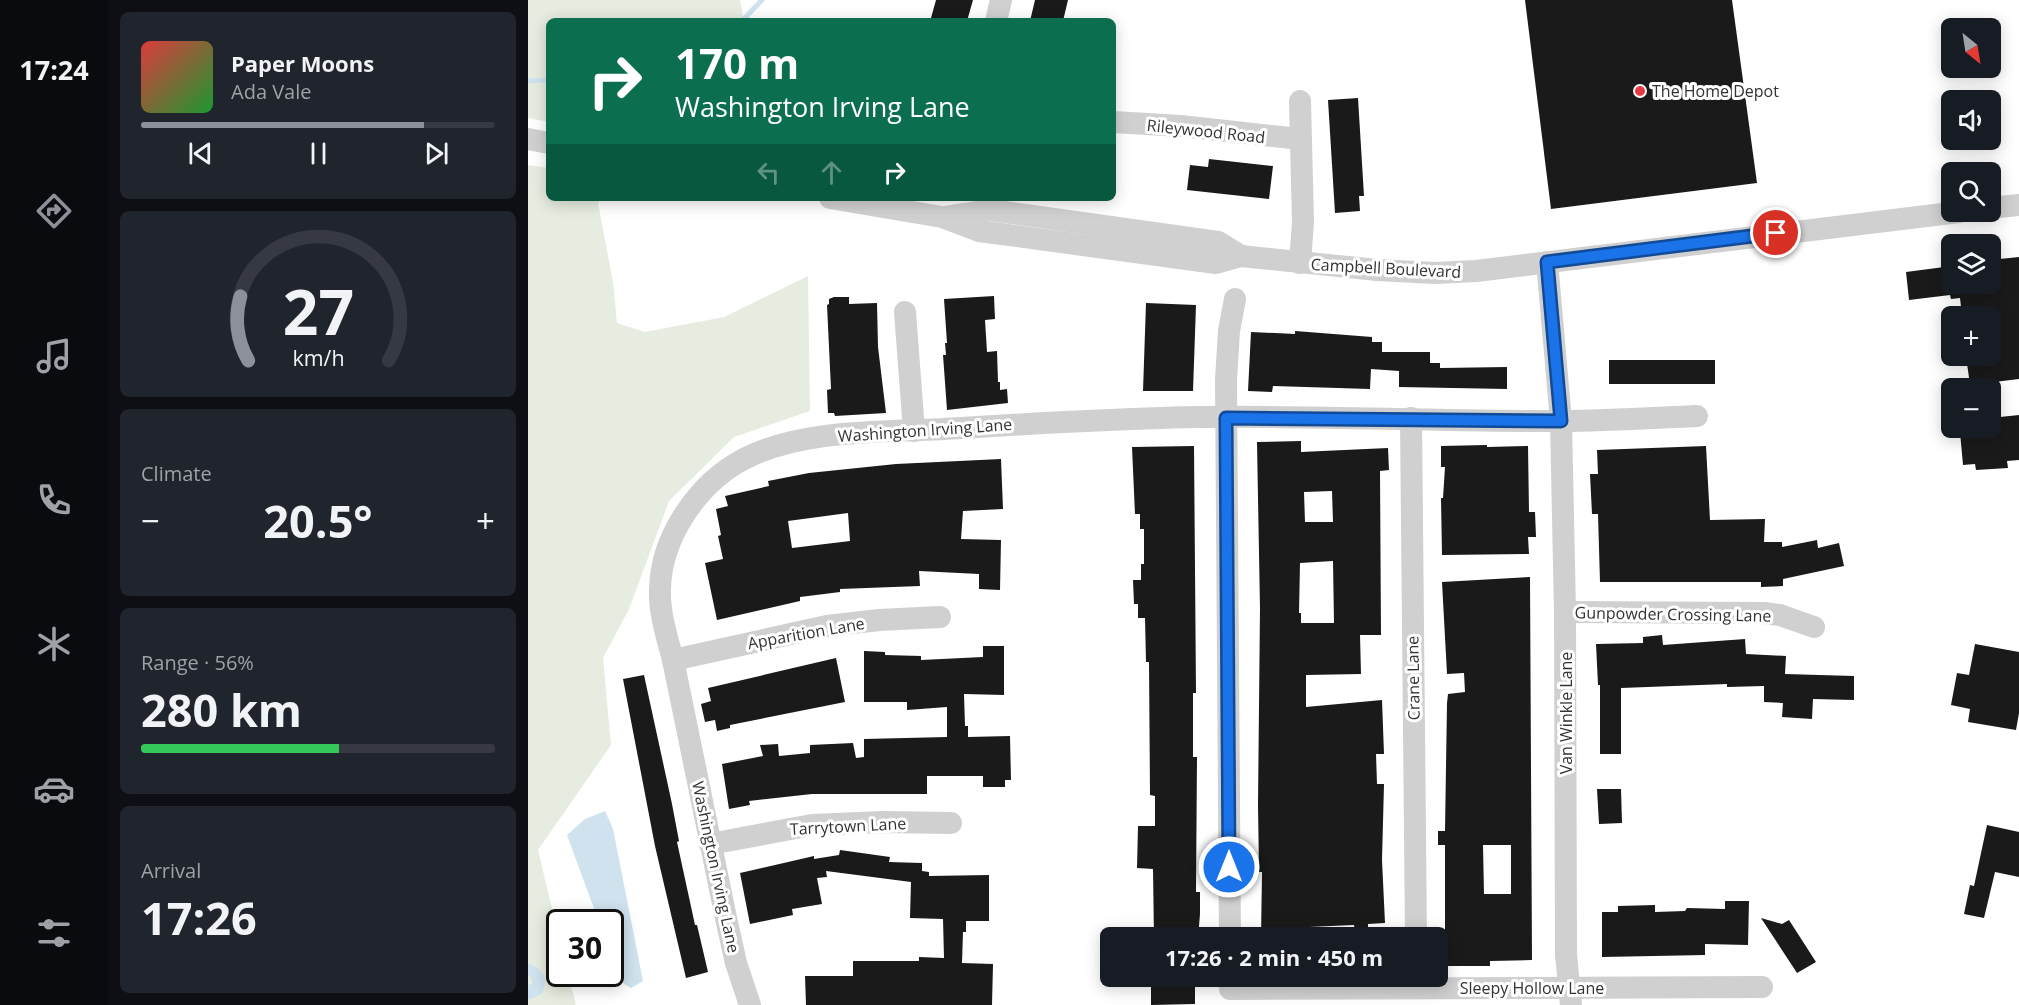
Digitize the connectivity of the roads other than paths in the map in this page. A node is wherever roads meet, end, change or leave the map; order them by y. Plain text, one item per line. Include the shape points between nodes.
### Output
1 (1002, 0) edge
2 (997, 18) edge
3 (1300, 101) dead end
4 (1116, 122) edge
5 (528, 139) edge
6 (1300, 139) junction
7 (546, 142) edge
8 (864, 201) edge
9 (2019, 205) edge
10 (2001, 207) edge
11 (945, 208) edge
12 (1941, 214) edge
13 (1547, 262) junction
14 (1300, 263) junction
15 (1234, 299) dead end
16 (905, 312) dead end
17 (1697, 416) dead end
18 (1226, 418) junction
19 (1411, 418) junction
20 (1561, 421) junction
21 (914, 431) junction
22 (1566, 612) junction
23 (940, 617) dead end
24 (1814, 627) dead end
25 (673, 660) junction
26 (951, 823) dead end
27 (710, 844) junction
28 (1230, 927) edge
29 (1416, 927) edge
30 (1762, 987) dead end
31 (1230, 990) edge
32 (1416, 990) edge
33 (1571, 996) edge
34 (750, 1005) edge

1 - 2 street
3 - 6 street
4 - 6 street, Rileywood Road
5 - 7 street
6 - 14 street
8 - 11 street, Campbell Boulevard
9 - 10 street
11 - 14 street, Campbell Boulevard via 979,231 1216,263 1241,256
12 - 13 street, Campbell Boulevard
13 - 14 street, Campbell Boulevard via 1435,273
13 - 20 street, Van Winkle Lane
15 - 18 street
16 - 21 street
17 - 20 street, Washington Irving Lane
18 - 19 street, Washington Irving Lane
18 - 21 street, Washington Irving Lane via 1020,423
18 - 28 street
19 - 20 street, Washington Irving Lane
19 - 29 street, Crane Lane
20 - 22 street, Van Winkle Lane
21 - 25 street, Washington Irving Lane via 794,441 742,460 704,489 684,512 664,562 660,589
22 - 24 street, Gunpowder Crossing Lane via 1764,613
22 - 33 street, Van Winkle Lane via 1566,955
23 - 25 street, Apparition Lane via 827,626
25 - 27 street, Washington Irving Lane
26 - 27 street, Tarrytown Lane via 813,825
27 - 34 street, Washington Irving Lane via 736,963
30 - 33 street, Sleepy Hollow Lane
31 - 32 street, Sleepy Hollow Lane
32 - 33 street, Sleepy Hollow Lane

